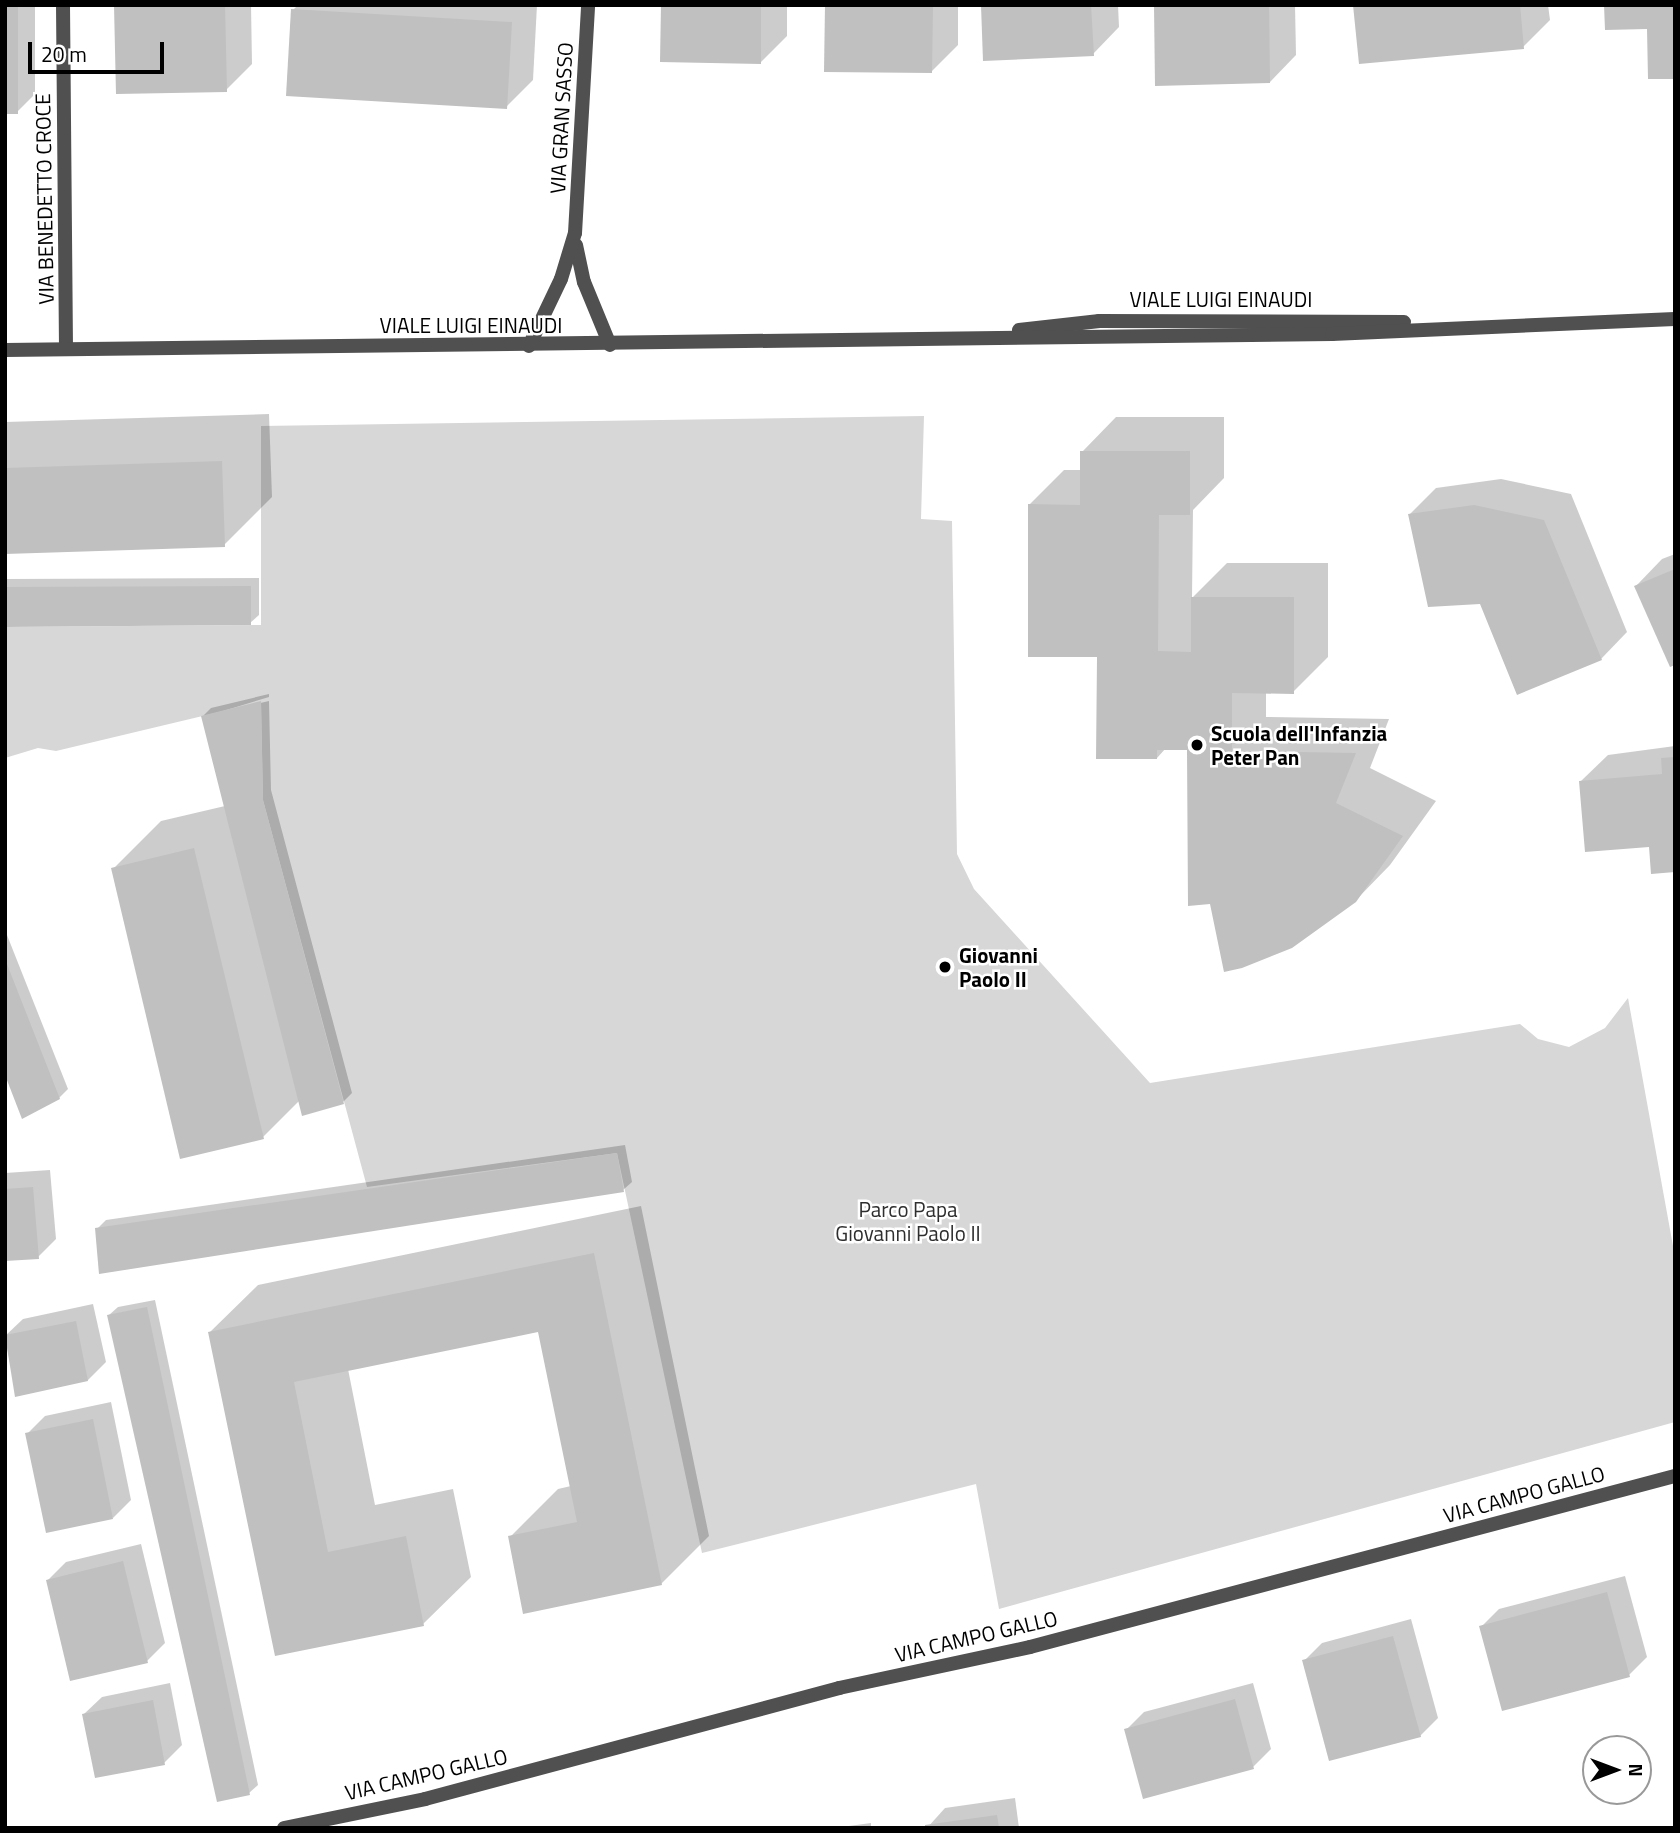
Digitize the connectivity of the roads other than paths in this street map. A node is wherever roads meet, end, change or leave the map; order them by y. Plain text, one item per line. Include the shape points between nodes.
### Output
1 (63, 5) edge
2 (588, 5) edge
3 (575, 233) junction
4 (1675, 319) edge
5 (610, 345) junction
6 (529, 346) junction
7 (66, 349) junction
8 (5, 350) edge
9 (1675, 1476) edge
10 (284, 1828) edge

1 - 7 street, VIA BENEDETTO CROCE
2 - 3 street, VIA GRAN SASSO
3 - 5 street, VIA GRAN SASSO via 584,282
3 - 6 street, VIA GRAN SASSO via 561,279
4 - 5 street, VIALE LUIGI EINAUDI via 1319,334
5 - 6 street, VIALE LUIGI EINAUDI
6 - 7 street, VIALE LUIGI EINAUDI
7 - 8 street, VIALE LUIGI EINAUDI
9 - 10 street, VIA CAMPO GALLO via 1030,1647 839,1688 425,1799

